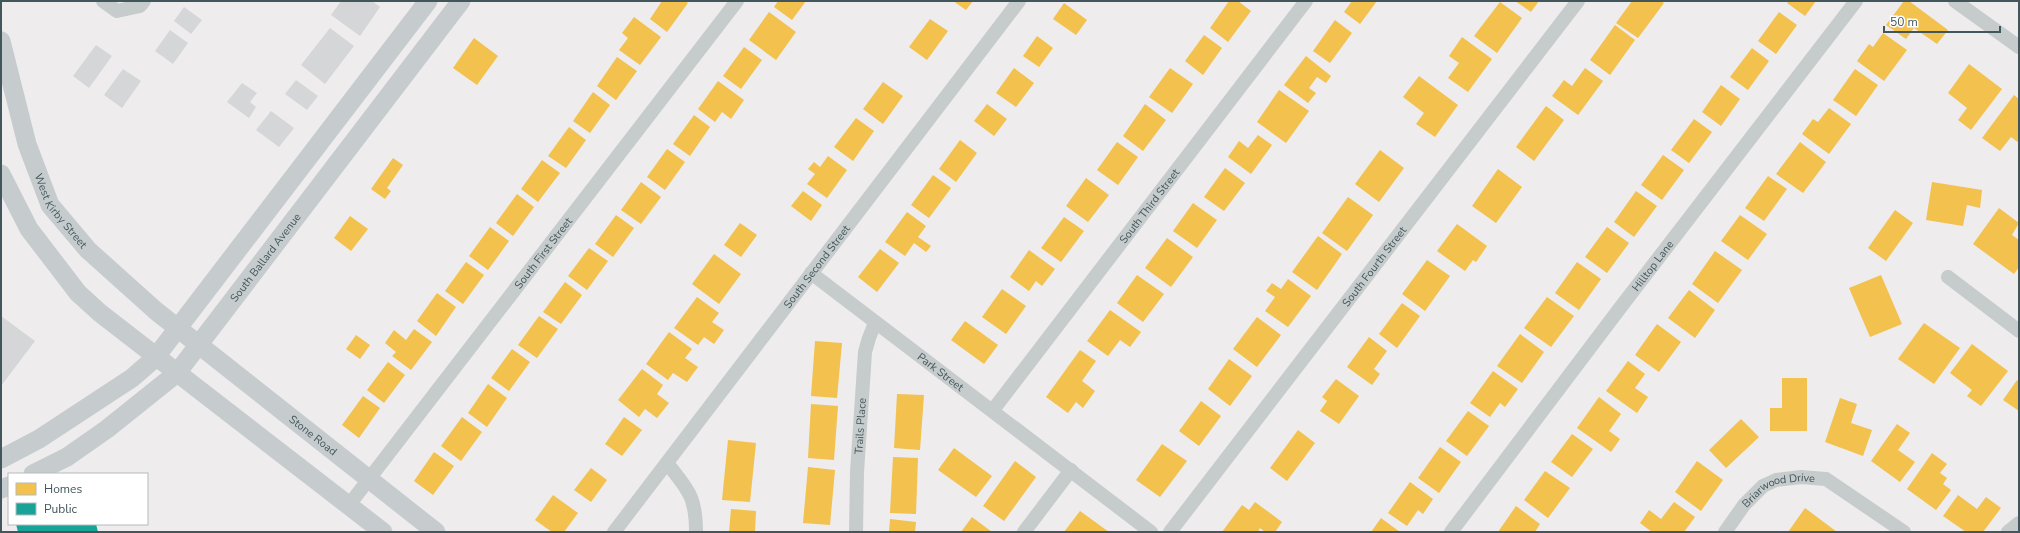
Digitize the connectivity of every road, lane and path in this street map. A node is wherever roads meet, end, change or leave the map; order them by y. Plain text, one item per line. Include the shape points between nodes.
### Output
1 (103, 1) edge
2 (144, 1) edge
3 (428, 1) edge
4 (461, 1) edge
5 (737, 1) edge
6 (1019, 1) edge
7 (1306, 1) edge
8 (1578, 1) edge
9 (1856, 1) edge
10 (1955, 1) edge
11 (1, 41) edge
12 (2019, 47) edge
13 (1, 174) edge
14 (811, 274) junction
15 (1948, 277) dead end
16 (875, 323) junction
17 (2019, 331) edge
18 (189, 337) junction
19 (155, 358) junction
20 (177, 373) junction
21 (993, 410) junction
22 (1, 459) edge
23 (667, 463) junction
24 (1070, 470) junction
25 (35, 473) edge
26 (369, 480) junction
27 (349, 505) junction
28 (2019, 523) edge
29 (383, 532) edge
30 (436, 532) edge
31 (614, 532) edge
32 (696, 532) edge
33 (856, 532) edge
34 (1024, 532) edge
35 (1151, 532) edge
36 (1170, 532) edge
37 (1452, 532) edge
38 (1725, 532) edge
39 (1904, 532) edge
40 (2008, 532) edge

1 - 2 street via 116,11 140,6
3 - 18 main road, South Ballard Avenue
4 - 18 main road, South Ballard Avenue
5 - 26 street, South First Street
6 - 14 street, South Second Street
7 - 21 street, South Third Street
8 - 36 street, South Fourth Street
9 - 37 street, Hilltop Lane
10 - 12 street
11 - 18 main road, West Kirby Street via 27,144 50,205 88,250
13 - 19 main road via 30,229 78,293
14 - 16 street, Park Street
14 - 23 street, South Second Street
15 - 17 street
16 - 21 street, Park Street
16 - 33 street, Trails Place via 865,352
18 - 19 main road, South Ballard Avenue
18 - 20 main road, South Ballard Avenue
18 - 26 main road, Stone Road
19 - 20 main road
19 - 22 main road, South Ballard Avenue via 132,378 39,439
20 - 25 main road, South Ballard Avenue via 107,429 67,457
20 - 27 main road
21 - 24 street, Park Street
23 - 31 street, South Second Street
23 - 32 street via 691,494 696,515
24 - 34 street
24 - 35 street, Park Street
26 - 27 street, South First Street
26 - 30 main road, Stone Road
27 - 29 main road
28 - 40 street
38 - 39 street, Briarwood Drive via 1744,505 1763,486 1776,480 1801,477 1826,479

